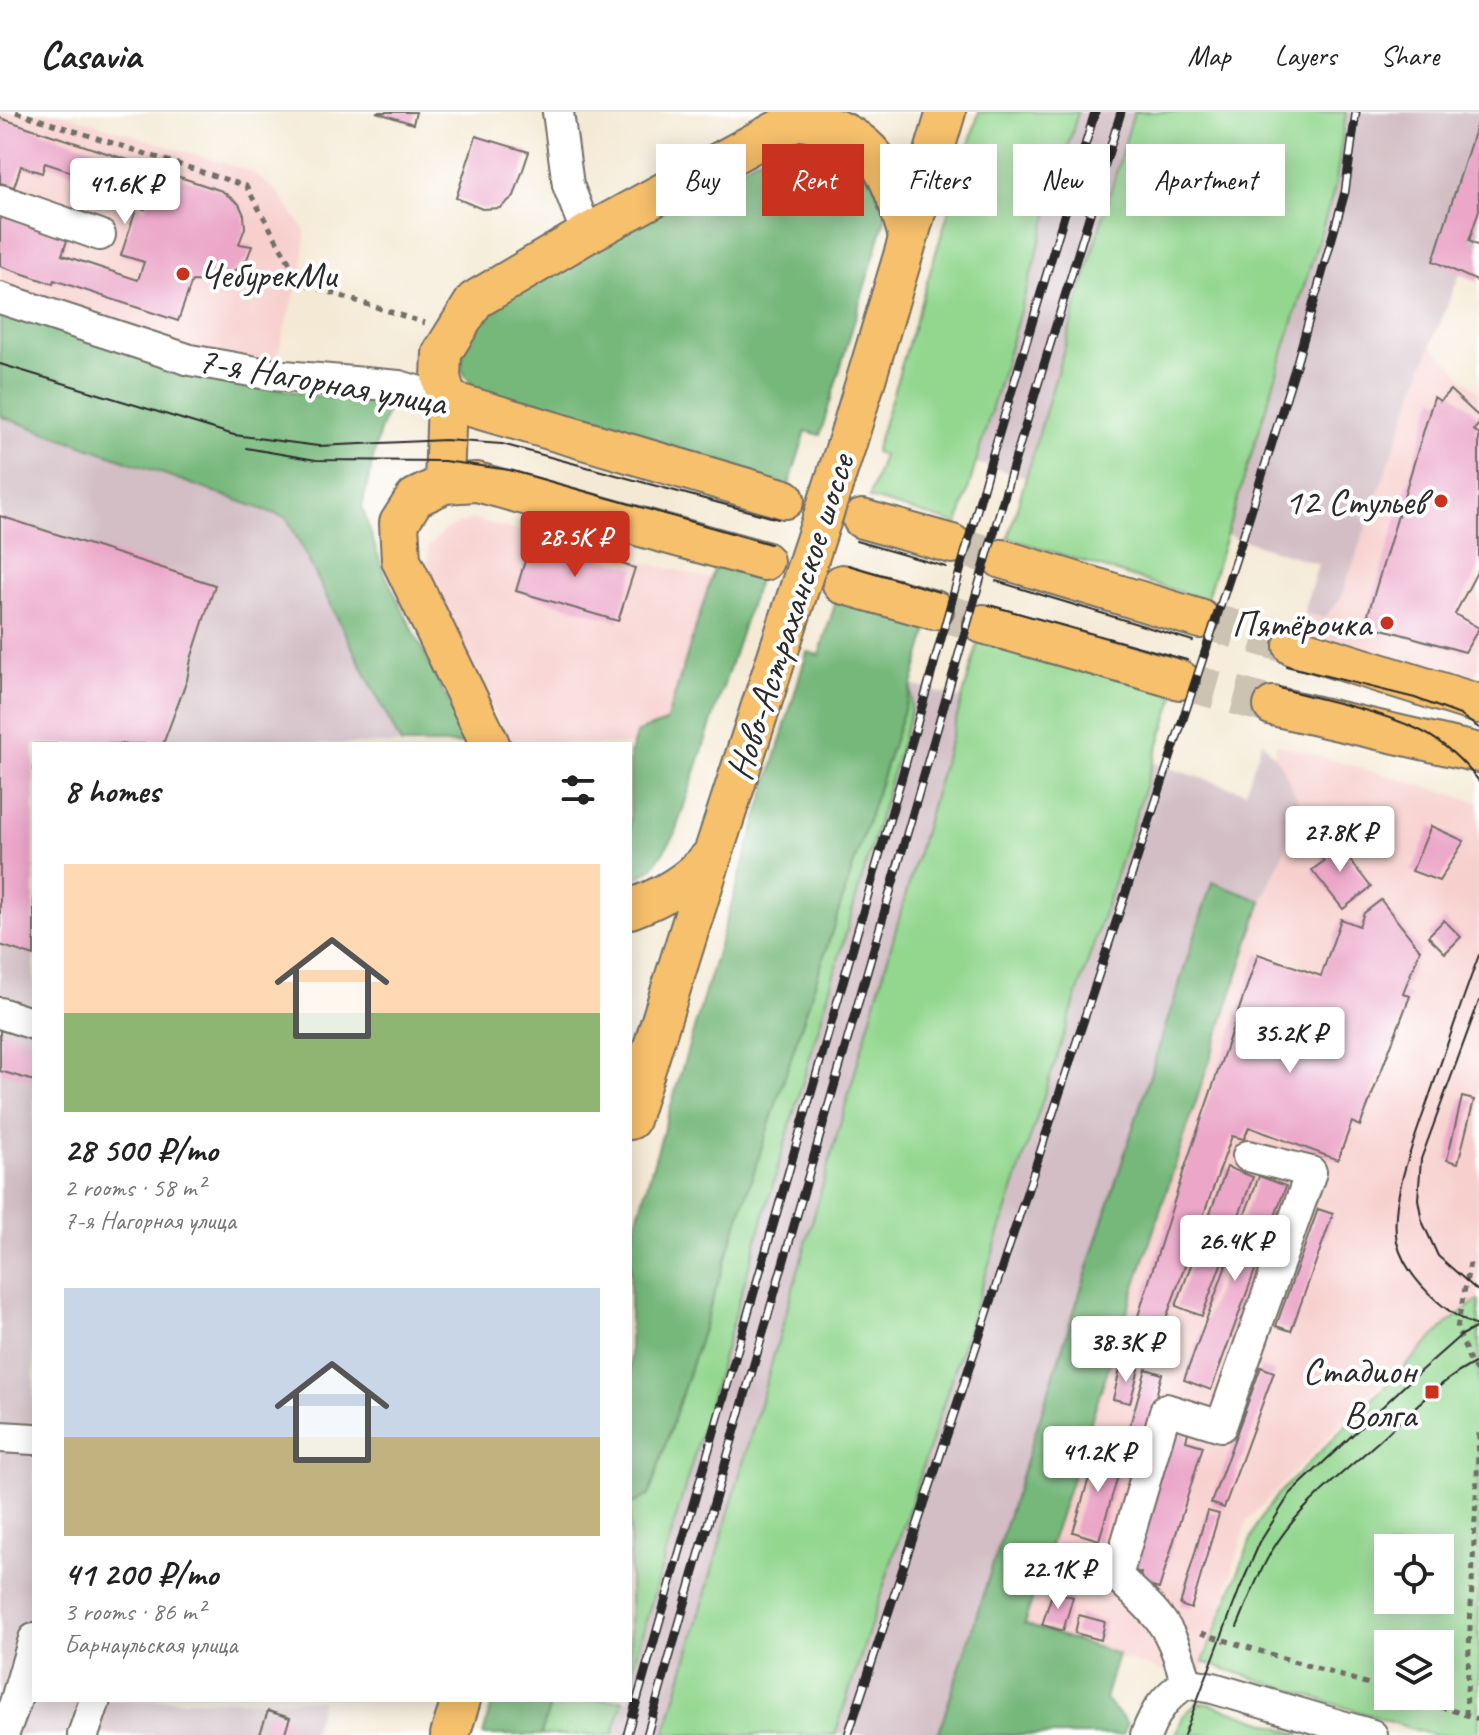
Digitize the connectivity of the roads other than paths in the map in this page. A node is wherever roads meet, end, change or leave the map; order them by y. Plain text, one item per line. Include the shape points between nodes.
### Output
1 (558, 112) edge
2 (946, 112) edge
3 (805, 116) edge
4 (0, 200) edge
5 (587, 234) junction
6 (100, 235) dead end
7 (908, 236) junction
8 (0, 298) edge
9 (447, 400) junction
10 (444, 484) junction
11 (785, 499) dead end
12 (862, 519) dead end
13 (952, 544) tunnel mouth
14 (1002, 559) tunnel mouth
15 (764, 561) dead end
16 (842, 584) dead end
17 (934, 610) tunnel mouth
18 (1200, 619) tunnel mouth
19 (983, 624) tunnel mouth
20 (1293, 646) tunnel mouth
21 (1180, 680) tunnel mouth
22 (1479, 704) edge
23 (1273, 706) tunnel mouth
24 (489, 742) edge
25 (1479, 753) edge
26 (713, 854) junction
27 (632, 908) edge
28 (0, 1013) edge
29 (32, 1023) edge
30 (632, 1112) edge
31 (1248, 1156) dead end
32 (32, 1439) edge
33 (1, 1441) edge
34 (32, 1646) edge
35 (1186, 1683) junction
36 (94, 1702) edge
37 (460, 1702) edge
38 (3, 1735) edge
39 (83, 1735) edge
40 (450, 1735) edge
41 (1146, 1735) edge
42 (1372, 1735) edge

1 - 5 street via 568,185
2 - 7 main road, Ново-Астраханское шоссе
3 - 5 main road
3 - 7 main road via 858,140 877,158
4 - 6 street
5 - 9 main road via 475,300 442,353
7 - 26 main road, Ново-Астраханское шоссе, bridge via 847,443
8 - 9 street, 7-я Нагорная улица via 190,360 273,375 399,386
9 - 10 main road
9 - 11 main road, 7-я Нагорная улица
10 - 15 main road via 477,482
10 - 24 main road via 415,498 399,523 401,560
12 - 13 main road
14 - 18 main road
16 - 17 main road
19 - 21 main road
20 - 22 main road
23 - 25 main road
26 - 27 main road via 674,890
26 - 30 main road, Ново-Астраханское шоссе
28 - 29 street
31 - 35 street via 1311,1172 1221,1426 1166,1409 1117,1576 1168,1631
32 - 33 street
34 - 38 street
35 - 41 street via 1168,1696
35 - 42 street
36 - 39 street
37 - 40 main road

